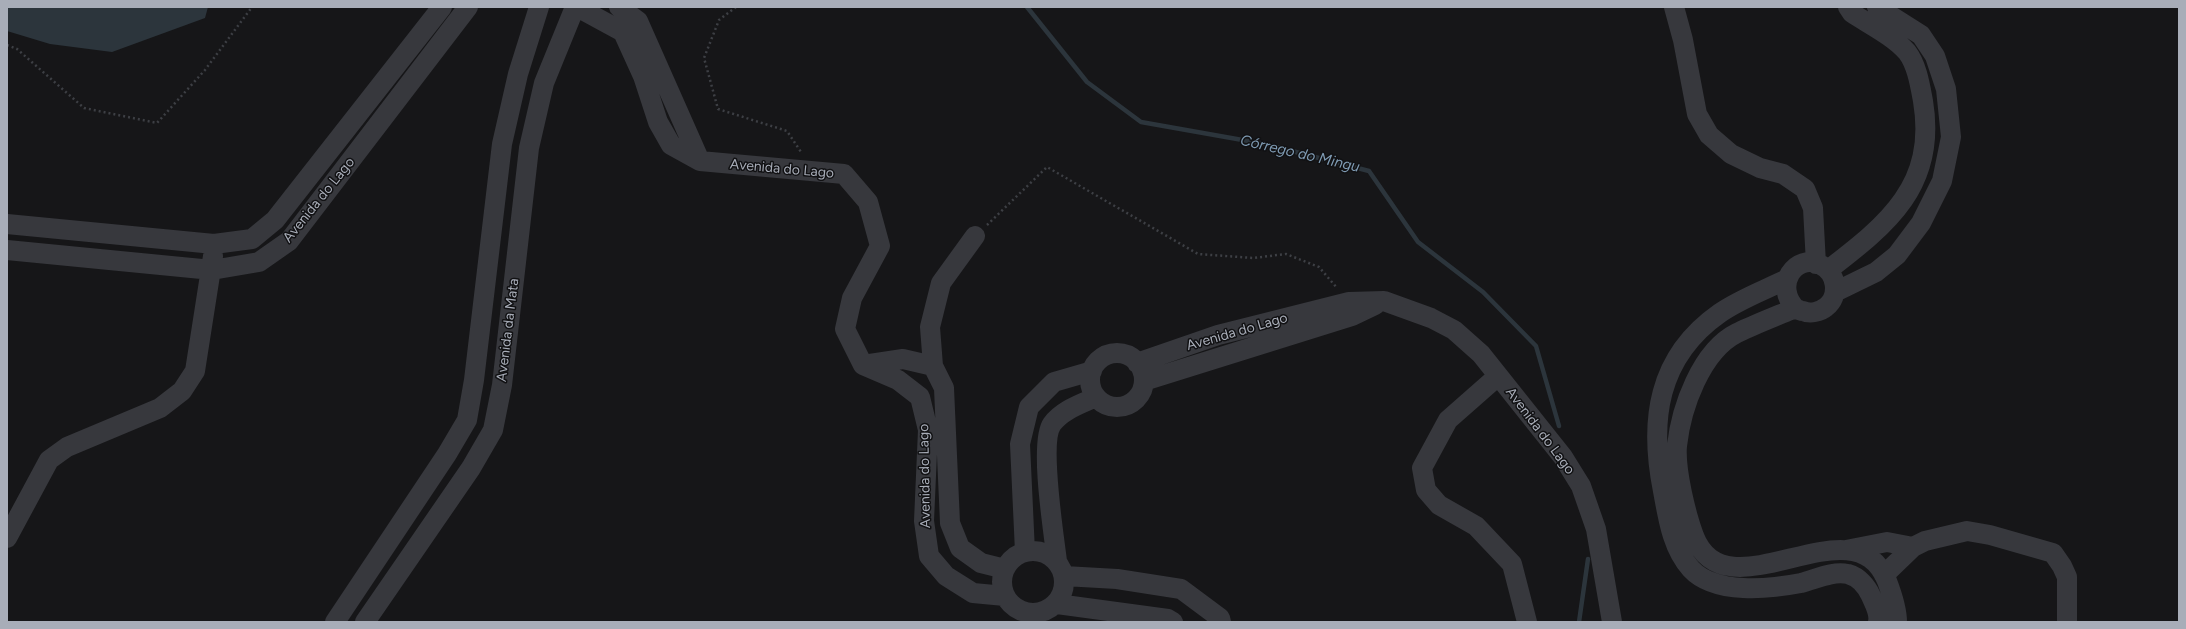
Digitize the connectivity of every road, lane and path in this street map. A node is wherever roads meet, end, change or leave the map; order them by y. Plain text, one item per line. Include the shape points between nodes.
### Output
1 (252, 7) edge
2 (442, 7) edge
3 (468, 7) edge
4 (539, 7) edge
5 (576, 7) edge
6 (619, 7) edge
7 (736, 7) edge
8 (1674, 7) edge
9 (1848, 7) edge
10 (1877, 7) edge
11 (7, 45) edge
12 (700, 161) junction
13 (812, 171) junction
14 (7, 224) edge
15 (975, 236) joint
16 (214, 244) junction
17 (7, 250) edge
18 (1822, 267) junction
19 (212, 270) junction
20 (1787, 279) junction
21 (1835, 292) junction
22 (1384, 301) junction
23 (1348, 302) junction
24 (1796, 308) junction
25 (1137, 363) junction
26 (863, 364) junction
27 (933, 366) junction
28 (1092, 371) junction
29 (1498, 376) junction
30 (1144, 381) junction
31 (1096, 397) junction
32 (7, 538) edge
33 (1913, 547) junction
34 (1846, 550) junction
35 (1025, 552) junction
36 (1005, 569) junction
37 (1060, 569) junction
38 (1884, 576) junction
39 (1005, 596) junction
40 (1057, 604) junction
41 (335, 622) edge
42 (365, 622) edge
43 (1173, 622) edge
44 (1221, 622) edge
45 (1527, 622) edge
46 (1612, 622) edge
47 (1878, 622) edge
48 (1897, 622) edge
49 (2067, 622) edge

1 - 11 path via 205,70 157,123 84,108 17,49
2 - 16 street, Avenida do Lago via 275,220 252,239
3 - 19 street, Avenida do Lago via 289,241 259,262
4 - 41 street, Avenida da Mata via 518,74 502,144 474,380 466,420 447,454
5 - 12 street, Avenida do Lago via 623,32 643,76 658,122 671,145
5 - 42 street, Avenida da Mata via 544,82 529,148 502,385 493,430 471,468
6 - 12 street via 638,21
7 - 13 path via 719,20 704,58 718,109 788,131
8 - 18 street via 1697,114 1710,135 1731,154 1760,168 1783,174 1805,189 1814,208
9 - 18 street via 1852,13 1907,52 1921,91 1927,138 1918,174 1904,202 1868,240
10 - 21 street via 1921,35 1935,56 1946,89 1952,137 1942,181 1921,223 1897,255 1876,272
12 - 13 street, Avenida do Lago
13 - 26 street, Avenida do Lago via 844,174 868,202 880,246 852,298 846,330
14 - 16 street, Avenida do Lago
15 - 23 path via 1046,167 1198,254 1253,258 1286,254 1319,267
15 - 27 street via 941,283 930,327
16 - 19 street
17 - 19 street, Avenida do Lago
18 - 20 street via 1805,263 1797,267
18 - 21 street via 1835,284
19 - 32 street via 195,372 182,391 160,408 67,447 50,460
20 - 24 street via 1787,295
20 - 47 street via 1720,312 1700,329 1677,359 1661,395 1655,434 1658,466 1674,539 1691,569 1702,578 1719,585 1756,588 1801,582 1830,574 1850,575 1863,582 1871,595 1878,613
21 - 24 street via 1827,306 1820,311 1804,312
22 - 23 street, Avenida do Lago
22 - 29 street, Avenida do Lago via 1431,318 1454,330 1481,354
22 - 30 street, Avenida do Lago via 1352,316
23 - 25 street, Avenida do Lago via 1218,335
24 - 34 street via 1735,334 1717,348 1700,370 1686,406 1677,447 1680,482 1695,538 1714,562 1730,566 1760,566 1816,552
25 - 28 street via 1122,354 1112,354 1096,363
25 - 30 street
26 - 27 street via 903,359
26 - 39 street, Avenida do Lago via 898,380 920,396 928,430 924,521 929,556 946,576 973,593
27 - 36 street, Avenida do Lago via 944,388 950,523 960,548 981,563
28 - 31 street via 1090,380
28 - 35 street via 1054,382 1029,407 1020,444
29 - 45 street via 1448,420 1422,468 1426,490 1439,505 1476,526 1512,564
29 - 46 street, Avenida do Lago via 1563,457 1581,486 1596,529
30 - 31 street via 1137,398 1121,407 1112,407
31 - 37 street via 1069,409 1051,424 1046,448
33 - 34 street via 1887,542
33 - 38 street
33 - 49 street via 1925,540 1967,531 2053,553 2067,578
34 - 38 street via 1860,552 1870,558
35 - 36 street via 1017,555
35 - 37 street via 1048,554
36 - 39 street via 1002,578
37 - 40 street via 1065,586
37 - 44 street via 1181,589 1220,618
38 - 48 street via 1892,596
39 - 40 street via 1012,606 1030,614 1049,610
40 - 43 street via 1161,618

